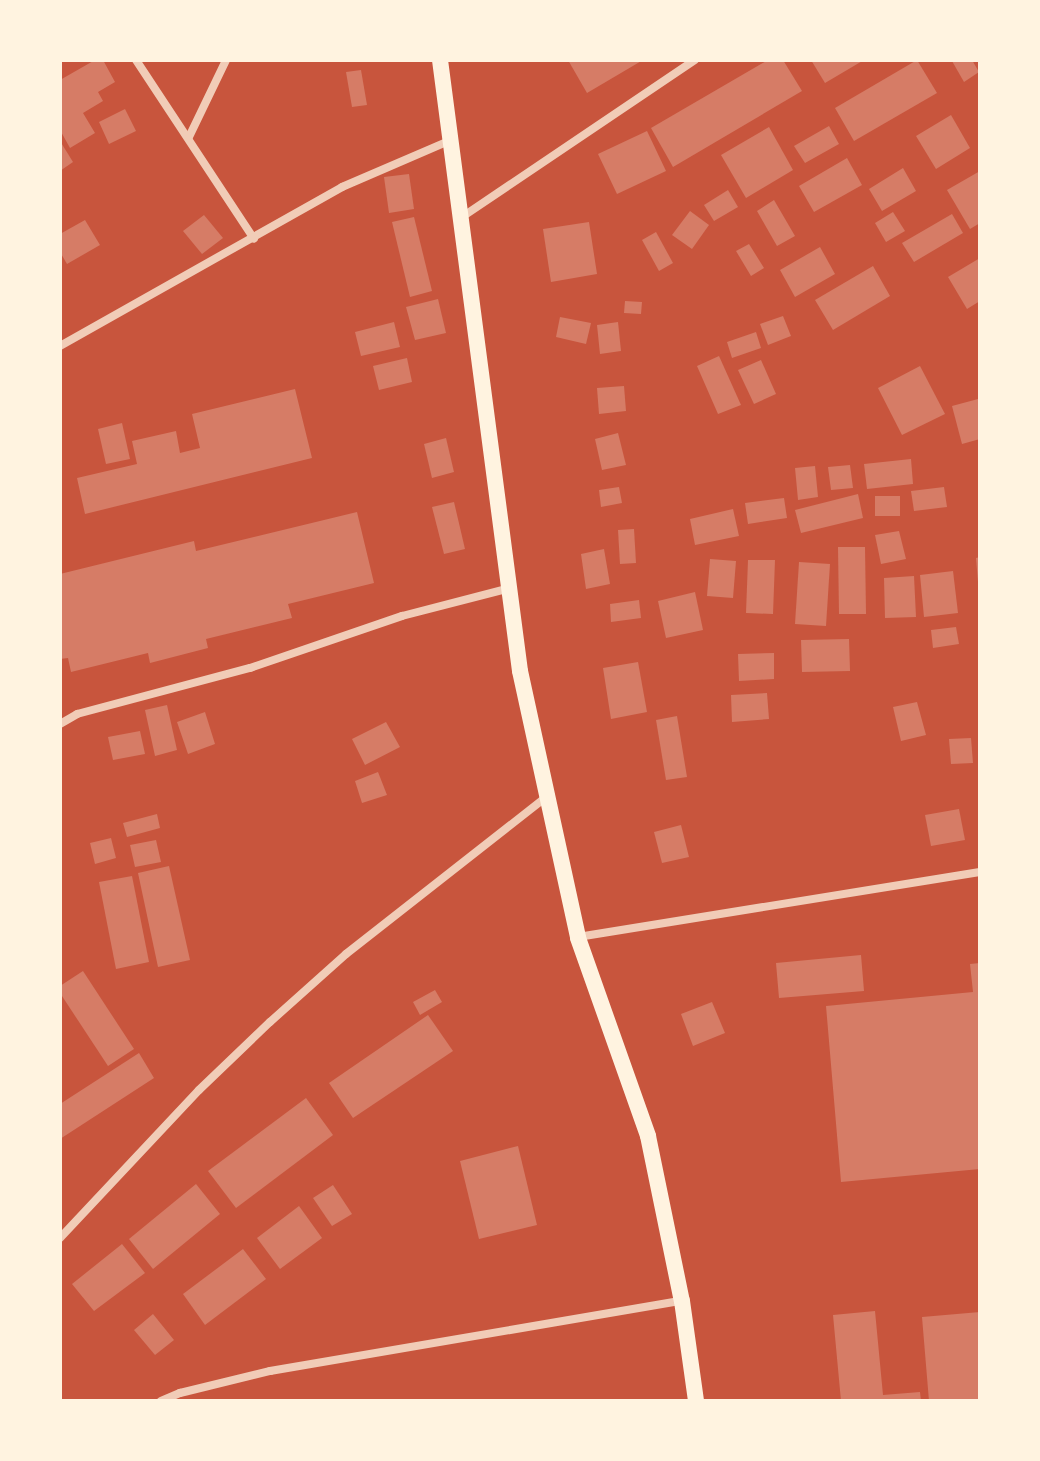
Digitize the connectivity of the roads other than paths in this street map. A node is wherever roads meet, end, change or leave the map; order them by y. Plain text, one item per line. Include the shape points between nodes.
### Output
1 (136, 60) edge
2 (226, 60) edge
3 (440, 60) edge
4 (695, 60) edge
5 (189, 137) junction
6 (449, 141) junction
7 (462, 217) junction
8 (254, 239) junction
9 (60, 346) edge
10 (511, 588) junction
11 (60, 724) edge
12 (545, 798) junction
13 (980, 872) edge
14 (578, 938) junction
15 (60, 1238) edge
16 (682, 1301) junction
17 (161, 1401) edge
18 (696, 1401) edge

1 - 5 street
2 - 5 street
3 - 6 main road
4 - 7 street
5 - 8 street
6 - 7 main road
6 - 8 street via 342,187
7 - 10 main road
8 - 9 street
10 - 11 street via 402,616 250,668 77,714
10 - 12 main road via 520,671
12 - 14 main road
12 - 15 street via 346,954 199,1090
13 - 14 street
14 - 16 main road via 648,1136
16 - 17 street via 270,1371
16 - 18 main road

